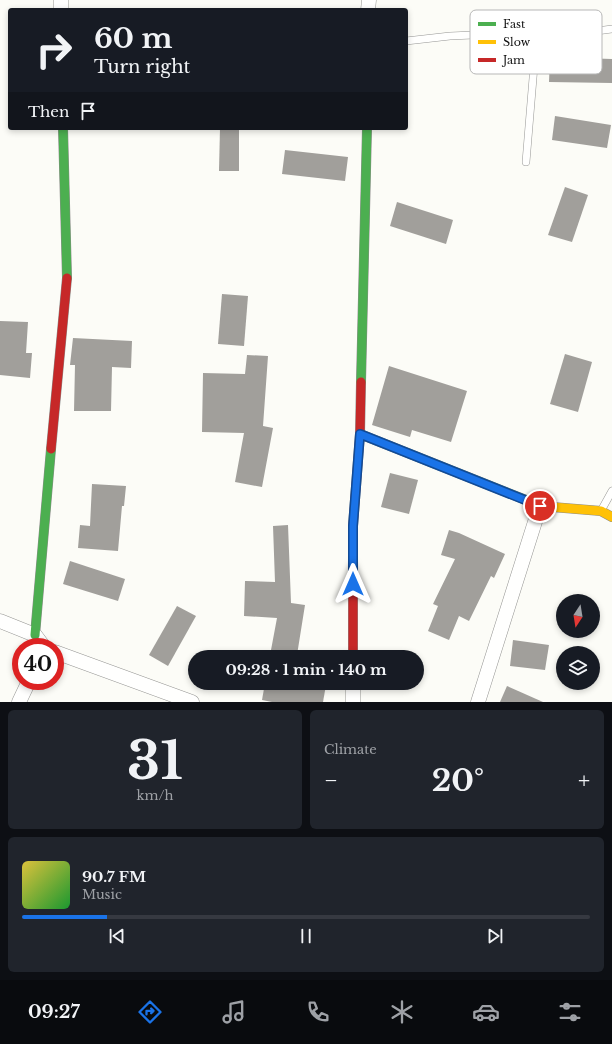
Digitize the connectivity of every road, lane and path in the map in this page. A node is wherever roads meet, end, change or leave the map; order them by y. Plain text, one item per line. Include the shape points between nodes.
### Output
1 (612, 29) edge
2 (602, 30) edge
3 (470, 35) edge
4 (408, 41) edge
5 (533, 74) edge
6 (63, 130) edge
7 (368, 130) edge
8 (526, 162) dead end
9 (360, 434) junction
10 (612, 491) edge
11 (540, 506) junction
12 (601, 511) junction
13 (612, 517) edge
14 (0, 621) edge
15 (35, 636) joint
16 (353, 650) edge
17 (64, 655) edge
18 (25, 690) edge
19 (353, 690) edge
20 (19, 702) edge
21 (192, 702) edge
22 (353, 702) edge
23 (478, 702) edge

1 - 2 lane
3 - 4 lane
5 - 8 lane
6 - 15 street via 67,273
7 - 9 street
9 - 11 street
9 - 16 street via 353,526
10 - 12 lane
11 - 12 street
11 - 23 street
12 - 13 street
14 - 15 street
17 - 21 street
18 - 20 street
19 - 22 street

